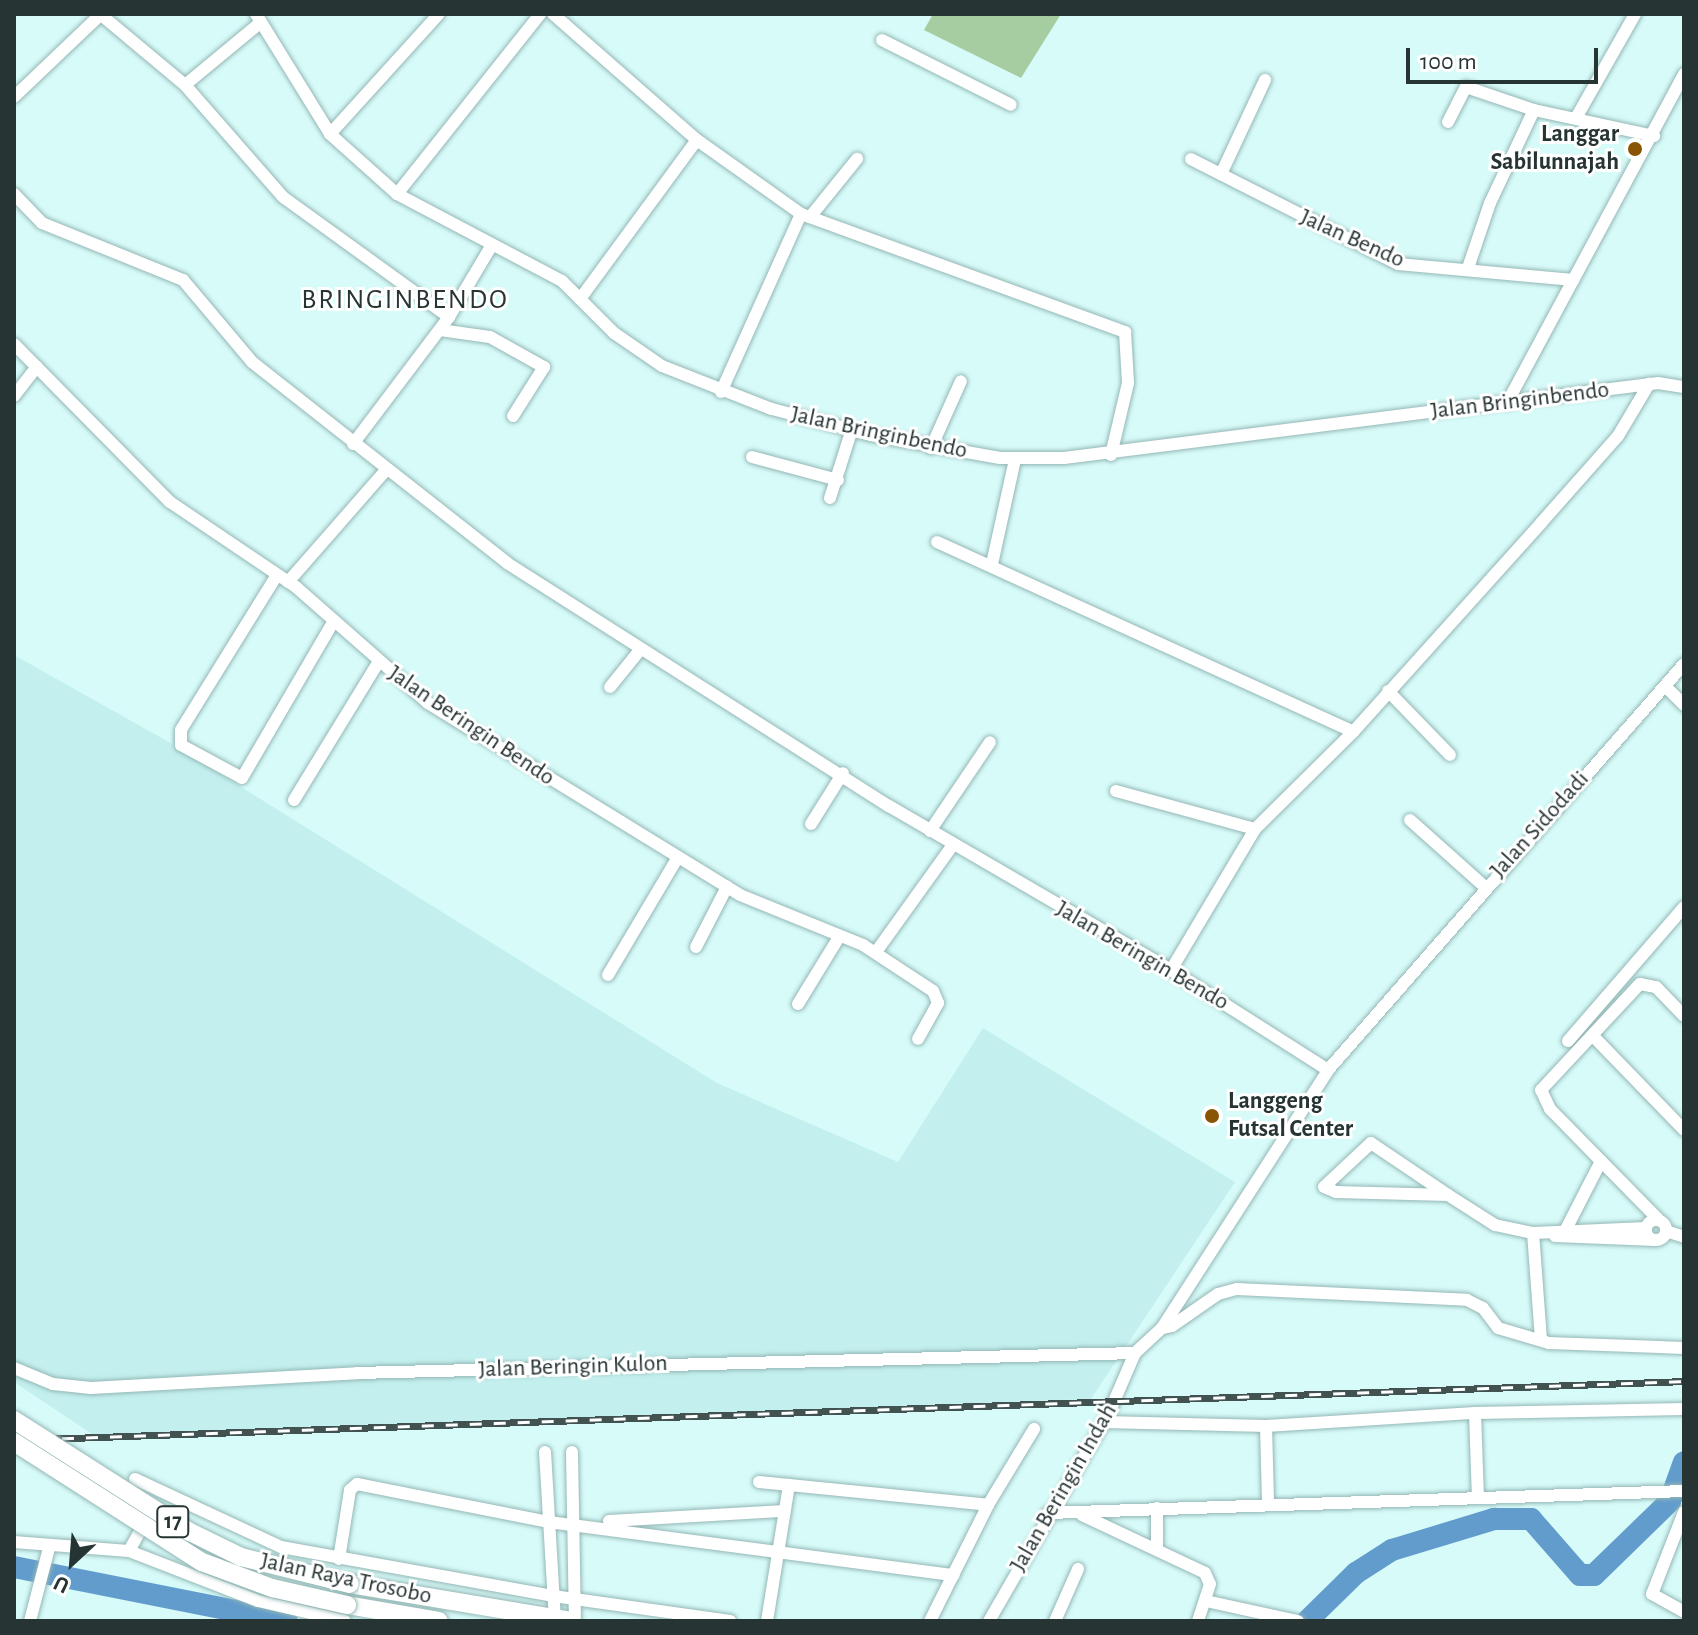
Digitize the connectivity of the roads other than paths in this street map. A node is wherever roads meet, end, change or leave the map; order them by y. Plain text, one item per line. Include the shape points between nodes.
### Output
1 (100, 14) edge
2 (439, 14) edge
3 (540, 14) edge
4 (553, 14) edge
5 (1635, 14) edge
6 (258, 18) edge
7 (882, 40) dead end
8 (1265, 80) dead end
9 (1682, 83) edge
10 (185, 85) junction
11 (14, 97) edge
12 (1011, 105) dead end
13 (1534, 110) junction
14 (1576, 118) junction
15 (1448, 122) dead end
16 (330, 134) junction
17 (1654, 136) junction
18 (697, 140) junction
19 (857, 159) dead end
20 (1191, 159) dead end
21 (1221, 174) junction
22 (14, 194) edge
23 (397, 194) junction
24 (806, 215) junction
25 (492, 245) junction
26 (1468, 268) junction
27 (1573, 280) junction
28 (580, 299) junction
29 (449, 317) junction
30 (440, 330) junction
31 (14, 344) edge
32 (37, 367) junction
33 (961, 381) dead end
34 (1649, 384) junction
35 (1680, 385) edge
36 (721, 392) junction
37 (14, 396) edge
38 (1507, 403) junction
39 (513, 416) dead end
40 (852, 429) junction
41 (353, 444) junction
42 (931, 448) junction
43 (1111, 455) junction
44 (752, 457) dead end
45 (1015, 459) junction
46 (386, 470) junction
47 (838, 480) junction
48 (830, 498) dead end
49 (937, 542) dead end
50 (992, 564) junction
51 (283, 579) junction
52 (333, 622) junction
53 (640, 650) junction
54 (378, 663) junction
55 (1684, 664) edge
56 (1665, 686) junction
57 (610, 687) dead end
58 (1388, 691) junction
59 (1684, 705) edge
60 (1353, 732) junction
61 (990, 742) dead end
62 (1450, 755) dead end
63 (843, 773) junction
64 (1116, 791) dead end
65 (294, 800) dead end
66 (1410, 820) dead end
67 (811, 824) dead end
68 (1255, 829) junction
69 (930, 831) junction
70 (953, 845) junction
71 (678, 857) junction
72 (727, 887) junction
73 (1485, 887) junction
74 (1684, 907) edge
75 (839, 937) junction
76 (696, 947) dead end
77 (876, 952) junction
78 (1171, 970) junction
79 (608, 975) dead end
80 (798, 1004) dead end
81 (1684, 1016) edge
82 (1593, 1036) junction
83 (918, 1039) dead end
84 (1568, 1041) dead end
85 (1328, 1070) junction
86 (1684, 1130) edge
87 (1601, 1161) junction
88 (1448, 1195) junction
89 (1658, 1219) junction
90 (1646, 1228) junction
91 (1666, 1231) junction
92 (1533, 1233) junction
93 (1559, 1233) junction
94 (1684, 1237) edge
95 (1655, 1240) junction
96 (1162, 1328) junction
97 (1541, 1340) junction
98 (1684, 1348) edge
99 (1135, 1353) junction
100 (14, 1368) edge
101 (1684, 1409) edge
102 (1475, 1413) junction
103 (14, 1420) edge
104 (1104, 1422) junction
105 (1266, 1426) junction
106 (1034, 1429) dead end
107 (14, 1442) edge
108 (545, 1452) dead end
109 (572, 1452) dead end
110 (135, 1479) dead end
111 (759, 1482) dead end
112 (789, 1485) junction
113 (1681, 1490) edge
114 (162, 1492) junction
115 (1478, 1497) junction
116 (1268, 1503) junction
117 (988, 1505) junction
118 (1157, 1508) junction
119 (785, 1511) junction
120 (1684, 1512) edge
121 (1048, 1513) junction
122 (1077, 1513) junction
123 (549, 1522) junction
124 (577, 1522) junction
125 (14, 1542) edge
126 (1157, 1547) junction
127 (49, 1548) junction
128 (778, 1550) junction
129 (129, 1551) junction
130 (339, 1559) junction
131 (1078, 1569) dead end
132 (954, 1575) junction
133 (553, 1596) junction
134 (575, 1598) junction
135 (1206, 1601) junction
136 (1684, 1612) edge
137 (346, 1613) edge
138 (567, 1620) edge
139 (30, 1621) edge
140 (439, 1621) edge
141 (730, 1621) edge
142 (767, 1621) edge
143 (930, 1621) edge
144 (989, 1621) edge
145 (1055, 1621) edge
146 (1198, 1621) edge
147 (1298, 1621) edge

1 - 10 street
1 - 11 street
2 - 16 street
3 - 23 street
4 - 18 street
5 - 14 street
6 - 10 street
6 - 16 street, Jalan Bringinbendo
7 - 12 street
8 - 21 street
9 - 17 street
10 - 29 street via 283,197
13 - 14 street
13 - 15 street via 1466,87
13 - 26 street via 1490,203
14 - 17 street
16 - 23 street, Jalan Bringinbendo
17 - 27 street
18 - 24 street
18 - 28 street
19 - 24 street
20 - 21 street, Jalan Bendo
21 - 26 street, Jalan Bendo via 1398,264
22 - 41 street, Jalan Beringin Bendo via 42,223 183,280 252,362
23 - 25 street, Jalan Bringinbendo
24 - 36 street
24 - 43 street via 1125,332 1128,383
25 - 28 street, Jalan Bringinbendo via 536,265
25 - 29 street
26 - 27 street, Jalan Bendo
27 - 38 street
28 - 36 street, Jalan Bringinbendo via 638,353
29 - 30 street
30 - 39 street via 490,337 544,367
30 - 41 street
31 - 32 street, Jalan Beringin Bendo
32 - 37 street
32 - 51 street, Jalan Beringin Bendo via 170,502
33 - 42 street
34 - 35 street, Jalan Bringinbendo
34 - 38 street, Jalan Bringinbendo
34 - 58 street, Jalan Bringinbendo via 1618,436
36 - 40 street, Jalan Bringinbendo
38 - 43 street, Jalan Bringinbendo
40 - 42 street, Jalan Bringinbendo
40 - 47 street
41 - 46 street, Jalan Beringin Bendo
42 - 45 street, Jalan Bringinbendo
43 - 45 street, Jalan Bringinbendo
44 - 47 street
45 - 50 street
46 - 51 street
46 - 53 street, Jalan Beringin Bendo via 507,563
47 - 48 street
49 - 50 street
50 - 60 street
51 - 52 street, Jalan Beringin Bendo
51 - 52 street via 181,730 181,745 242,778
52 - 54 street, Jalan Beringin Bendo
53 - 57 street
53 - 63 street, Jalan Beringin Bendo
54 - 65 street
54 - 71 street, Jalan Beringin Bendo via 481,738
55 - 56 street, Jalan Sidodadi
56 - 59 street
56 - 73 street, Jalan Sidodadi
58 - 60 street, Jalan Bringinbendo
58 - 62 street
60 - 68 street, Jalan Bringinbendo
61 - 69 street
63 - 67 street
63 - 69 street, Jalan Beringin Bendo
64 - 68 street
66 - 73 street
68 - 78 street, Jalan Bringinbendo
69 - 70 street, Jalan Beringin Bendo
70 - 77 street
70 - 78 street, Jalan Beringin Bendo
71 - 72 street, Jalan Beringin Bendo
71 - 79 street
72 - 75 street, Jalan Beringin Bendo
72 - 76 street
73 - 85 street, Jalan Sidodadi
74 - 84 street
75 - 77 street, Jalan Beringin Bendo
75 - 80 street
77 - 83 street, Jalan Beringin Bendo via 938,998
78 - 85 street, Jalan Beringin Bendo
81 - 82 street via 1656,987 1640,984
82 - 86 street
82 - 87 street via 1545,1084 1541,1097
85 - 96 street
87 - 89 street
87 - 93 street
88 - 88 street via 1371,1143 1324,1187 1336,1192
88 - 92 street via 1495,1225
89 - 90 street
89 - 91 street
90 - 93 street
90 - 95 street
91 - 94 street
91 - 95 street
92 - 93 street
92 - 97 street
93 - 95 street
96 - 97 street via 1218,1294 1237,1289 1467,1300 1483,1308 1498,1328
96 - 99 street
97 - 98 street
99 - 100 street, Jalan Beringin Kulon via 357,1373 91,1388 53,1384
99 - 104 street, Jalan Beringin Indah
101 - 102 street
102 - 105 street
102 - 115 street
103 - 138 highway, Jalan Raya Trosobo / 17, bridge via 190,1532 241,1557 350,1584
104 - 105 street
104 - 121 street, Jalan Beringin Indah
105 - 116 street
106 - 117 street
107 - 137 highway, Jalan Raya Trosobo / 17, bridge via 202,1562
108 - 123 street
109 - 124 street
110 - 114 street
111 - 112 street
112 - 117 street
112 - 119 street
113 - 115 street
114 - 129 street
114 - 130 street via 256,1537
115 - 116 street
116 - 118 street
117 - 132 street
118 - 122 street
118 - 126 street
119 - 124 street
119 - 128 street
120 - 136 street via 1652,1589 1655,1600
121 - 122 street
121 - 144 street, Jalan Beringin Indah
122 - 126 street
123 - 124 street
123 - 130 street via 357,1484 350,1490
123 - 133 street
124 - 128 street
124 - 134 street
125 - 127 street
126 - 135 street via 1205,1573 1210,1584
127 - 129 street
127 - 139 street
128 - 132 street
128 - 142 street
129 - 137 street via 258,1601
130 - 133 street
131 - 145 street
132 - 143 street
133 - 134 street
133 - 138 street
134 - 138 street
134 - 141 street
135 - 146 street
135 - 147 street
137 - 140 highway, Jalan Raya Trosobo / 17

